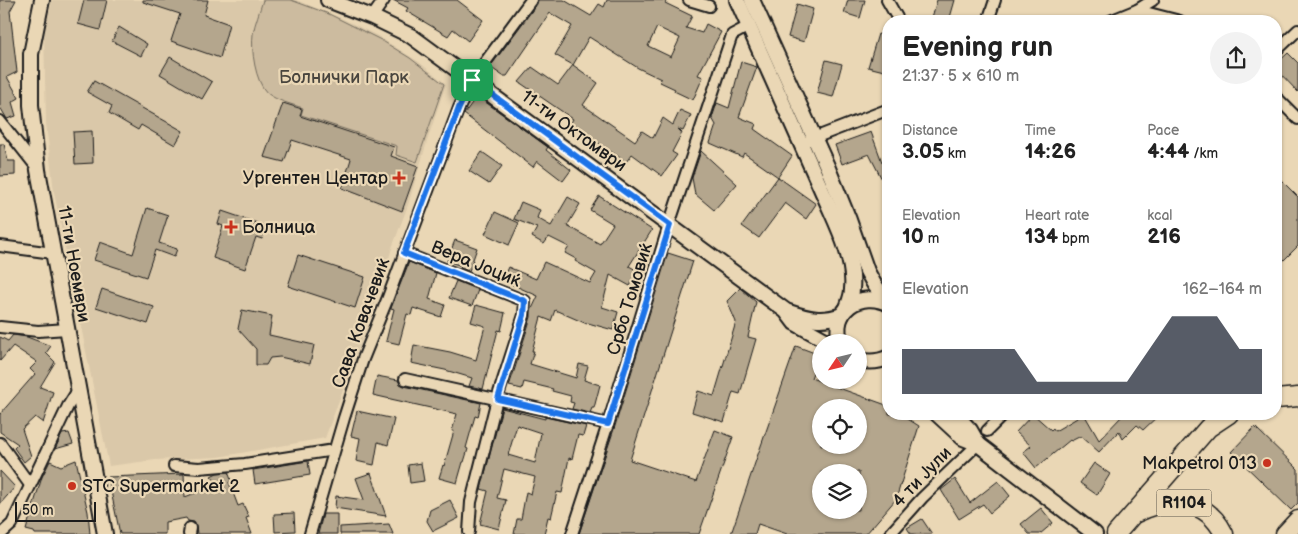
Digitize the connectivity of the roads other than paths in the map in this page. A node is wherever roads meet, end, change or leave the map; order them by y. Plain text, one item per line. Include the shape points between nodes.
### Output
1 (42, 0) edge
2 (328, 0) edge
3 (384, 0) edge
4 (532, 0) edge
5 (689, 0) edge
6 (737, 0) edge
7 (752, 0) edge
8 (887, 0) edge
9 (995, 0) edge
10 (1154, 0) edge
11 (709, 6) dead end
12 (1137, 10) junction
13 (896, 15) edge
14 (990, 15) edge
15 (1125, 15) edge
16 (1157, 15) edge
17 (372, 16) junction
18 (749, 26) junction
19 (1298, 30) edge
20 (1282, 45) edge
21 (472, 80) junction
22 (1282, 103) edge
23 (882, 112) edge
24 (1298, 119) edge
25 (0, 121) edge
26 (814, 138) junction
27 (802, 144) junction
28 (38, 170) junction
29 (670, 225) junction
30 (0, 246) edge
31 (53, 253) junction
32 (404, 253) junction
33 (882, 295) edge
34 (882, 301) edge
35 (786, 311) junction
36 (845, 312) junction
37 (0, 327) edge
38 (67, 330) junction
39 (815, 334) edge
40 (839, 334) edge
41 (882, 360) edge
42 (868, 362) edge
43 (868, 363) edge
44 (882, 366) edge
45 (405, 379) dead end
46 (78, 390) junction
47 (1298, 398) edge
48 (498, 399) junction
49 (1282, 399) edge
50 (944, 420) edge
51 (961, 420) edge
52 (998, 420) edge
53 (1219, 420) edge
54 (608, 424) junction
55 (987, 431) dead end
56 (0, 443) edge
57 (978, 444) junction
58 (334, 450) junction
59 (174, 466) dead end
60 (30, 485) junction
61 (1134, 515) junction
62 (1298, 520) edge
63 (12, 529) edge
64 (468, 532) dead end
65 (1091, 533) edge
66 (1, 534) edge
67 (105, 534) edge
68 (310, 534) edge
69 (572, 534) edge
70 (890, 534) edge
71 (1116, 534) edge
72 (1224, 534) edge
73 (1285, 534) edge

1 - 28 main road, 11-ти Ноември via 31,54 31,105
2 - 17 main road, 11-ти Октомври
3 - 17 street
4 - 21 street, Сава Ковачевиќ
5 - 11 street
6 - 18 main road
7 - 26 main road
8 - 13 street
9 - 14 street
10 - 12 street
12 - 15 street
12 - 16 street
17 - 21 main road, 11-ти Октомври via 410,36
18 - 27 main road
18 - 29 street, Србо Томовиќ via 732,36
19 - 20 street
21 - 29 main road, 11-ти Октомври
21 - 32 street, Сава Ковачевиќ
22 - 24 street
23 - 26 street
25 - 28 street
26 - 27 street
26 - 33 main road via 849,220 866,271
27 - 36 main road via 828,202 850,264 852,289
28 - 31 main road, 11-ти Ноември
29 - 35 main road, 11-ти Октомври
29 - 54 street, Србо Томовиќ
30 - 31 street
31 - 38 main road, 11-ти Ноември
32 - 48 street, Вера Јоциќ via 525,301 524,315
32 - 58 street, Сава Ковачевиќ via 363,359
34 - 36 main road via 867,298
35 - 36 main road via 824,320
35 - 39 main road via 795,323
36 - 40 main road via 839,323
37 - 38 street
38 - 46 main road, 11-ти Ноември
41 - 42 main road
43 - 44 main road
45 - 48 street
46 - 60 street
46 - 67 main road, 11-ти Ноември
47 - 49 highway
48 - 54 street
48 - 64 street, Вера Јоциќ via 471,502
50 - 57 main road via 963,438
51 - 57 main road
52 - 55 street
53 - 61 highway, R1104 via 1208,428
54 - 69 street, Србо Томовиќ
56 - 60 street
57 - 65 main road
57 - 70 street, 4 ти Јули
58 - 59 street via 208,468
58 - 68 street, Сава Ковачевиќ
60 - 63 street
61 - 71 highway, R1104
61 - 72 highway, R1104 via 1146,508 1184,503 1202,508 1220,525
62 - 73 highway
63 - 66 street

